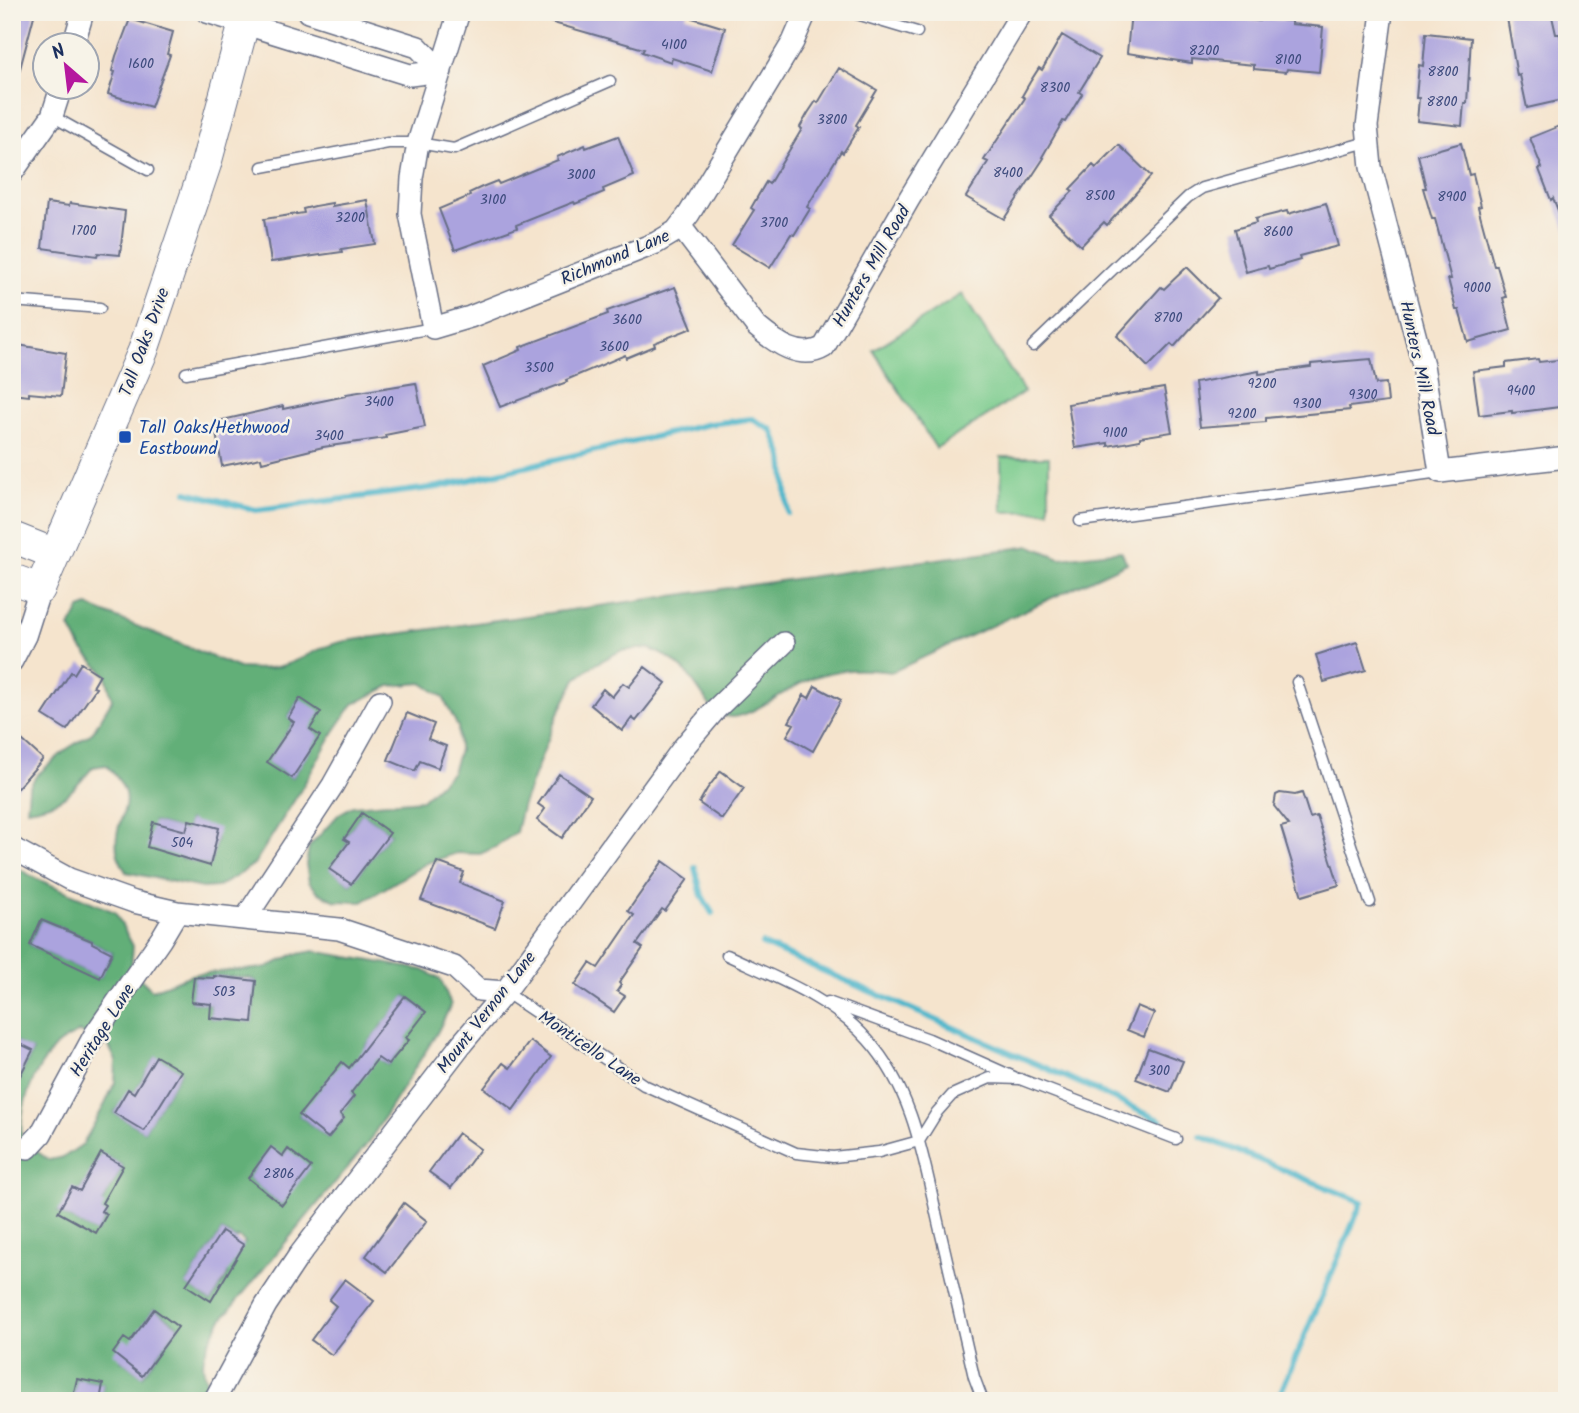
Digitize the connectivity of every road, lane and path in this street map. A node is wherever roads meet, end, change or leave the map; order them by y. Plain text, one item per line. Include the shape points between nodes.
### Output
1 (83, 12) edge
2 (207, 12) edge
3 (308, 12) edge
4 (459, 12) edge
5 (806, 12) edge
6 (850, 12) edge
7 (1022, 12) edge
8 (1382, 12) edge
9 (245, 18) edge
10 (77, 32) edge
11 (917, 32) dead end
12 (441, 71) junction
13 (610, 81) dead end
14 (56, 102) edge
15 (52, 116) junction
16 (1367, 142) junction
17 (418, 143) junction
18 (262, 167) dead end
19 (148, 170) dead end
20 (12, 173) edge
21 (681, 226) junction
22 (12, 301) edge
23 (100, 309) dead end
24 (433, 328) junction
25 (1033, 346) dead end
26 (186, 373) dead end
27 (1567, 457) edge
28 (1440, 472) junction
29 (1080, 520) dead end
30 (12, 537) edge
31 (55, 554) junction
32 (12, 579) edge
33 (40, 589) junction
34 (784, 643) dead end
35 (12, 661) edge
36 (1297, 682) dead end
37 (380, 701) dead end
38 (12, 848) edge
39 (1370, 902) dead end
40 (177, 912) junction
41 (245, 919) junction
42 (727, 955) dead end
43 (505, 992) junction
44 (812, 996) junction
45 (1020, 1079) junction
46 (1176, 1139) dead end
47 (919, 1141) junction
48 (28, 1149) dead end
49 (214, 1401) edge
50 (983, 1401) edge

1 - 10 street
2 - 9 street
3 - 12 street via 418,47
4 - 12 street
5 - 21 street, Richmond Lane via 793,42
6 - 11 lane
7 - 21 street, Hunters Mill Road via 824,347 805,353 768,337
8 - 16 street, Hunters Mill Road
9 - 12 street via 410,75
9 - 31 street, Tall Oaks Drive via 206,164 143,351
12 - 17 street
13 - 17 lane via 454,149
14 - 15 street
15 - 19 lane
15 - 20 street
16 - 25 lane via 1202,188
16 - 28 street, Hunters Mill Road via 1423,365
17 - 18 lane via 388,143
17 - 24 street via 411,214
21 - 24 street, Richmond Lane via 656,243
22 - 23 lane
24 - 26 lane, Richmond Lane
27 - 28 street
28 - 29 lane
30 - 31 street
31 - 33 street, Tall Oaks Drive
32 - 33 street
33 - 35 street, Tall Oaks Drive via 26,636
34 - 43 street, Mount Vernon Lane via 682,748
36 - 39 lane
37 - 41 street via 333,785
38 - 40 street, Monticello Lane via 106,893
40 - 41 street, Monticello Lane
40 - 48 street, Heritage Lane via 95,1034 41,1135
41 - 43 street, Monticello Lane via 339,929 454,967 479,990
42 - 44 lane
43 - 47 lane, Monticello Lane via 644,1085 796,1153 833,1157
43 - 49 street, Mount Vernon Lane via 298,1257
44 - 45 lane
44 - 47 lane via 850,1023 884,1060 900,1088
45 - 46 lane
45 - 47 lane via 990,1079 952,1095
47 - 50 lane

